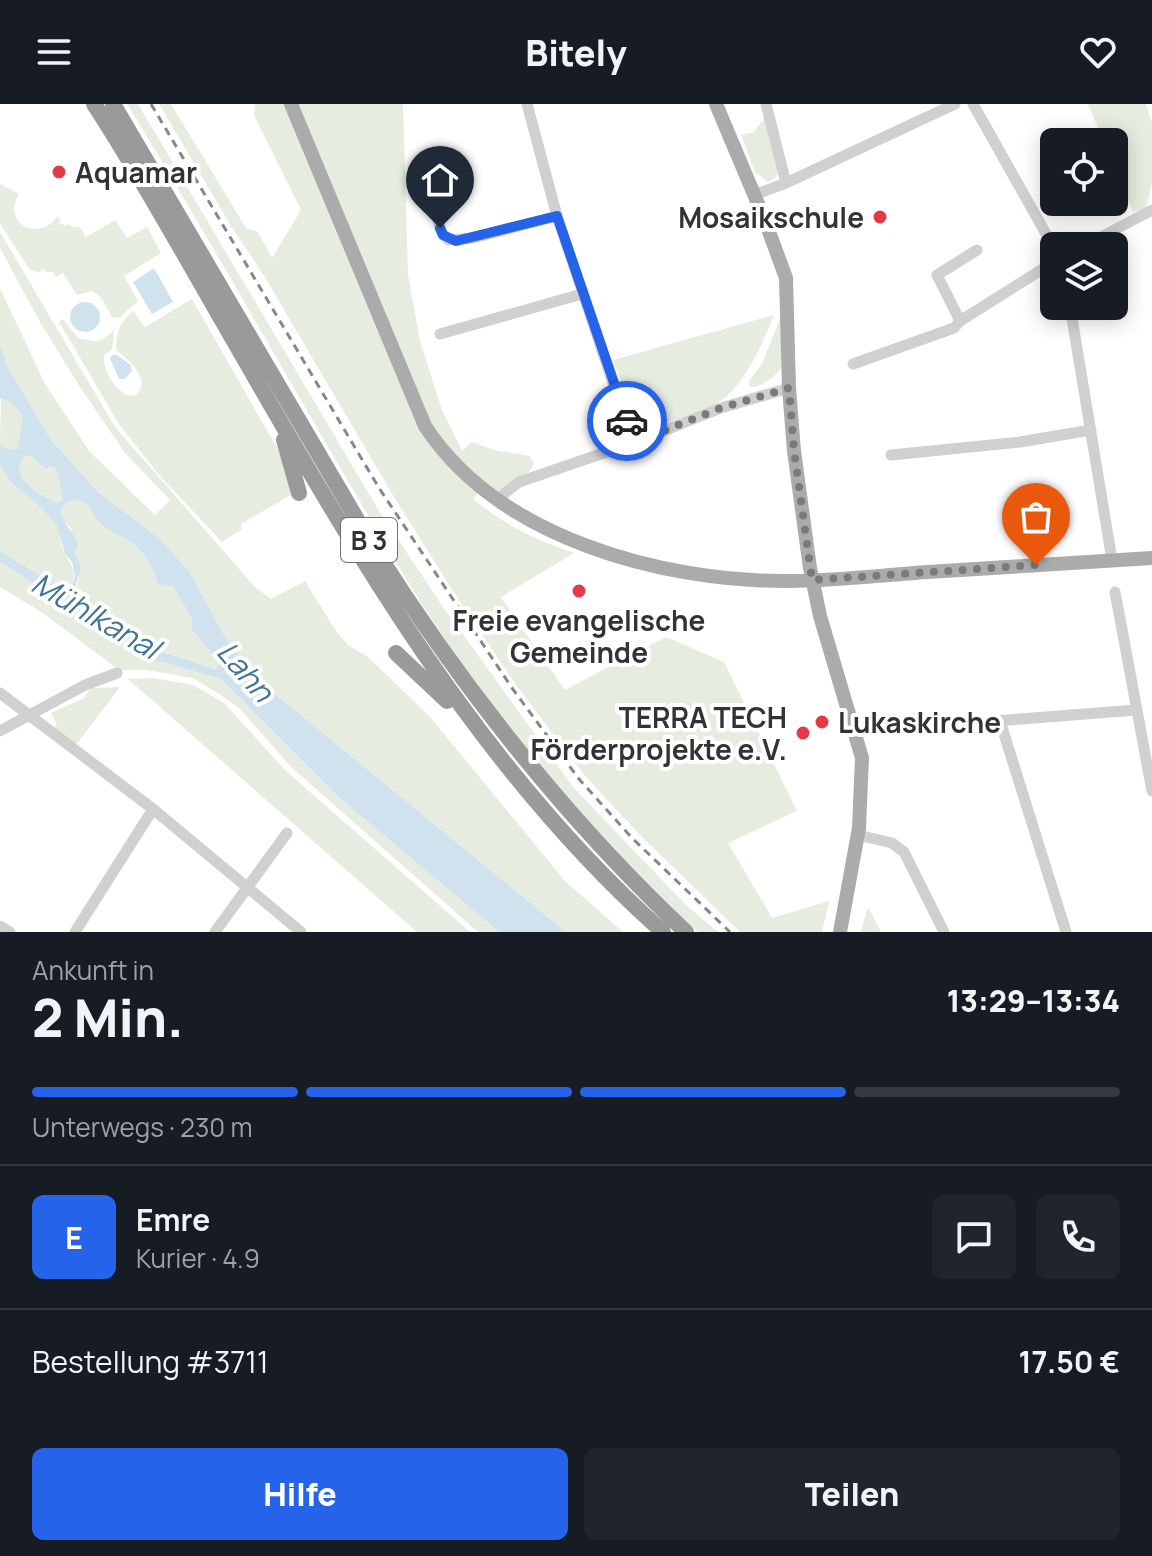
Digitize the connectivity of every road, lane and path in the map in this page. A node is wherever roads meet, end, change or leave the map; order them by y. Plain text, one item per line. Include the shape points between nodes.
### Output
1 (94, 104) edge
2 (113, 104) edge
3 (291, 104) edge
4 (527, 104) edge
5 (716, 104) edge
6 (766, 104) edge
7 (955, 104) edge
8 (973, 104) edge
9 (427, 166) dead end
10 (786, 183) junction
11 (754, 195) junction
12 (1152, 210) edge
13 (557, 216) junction
14 (1045, 232) edge
15 (1110, 232) edge
16 (977, 250) dead end
17 (1040, 271) edge
18 (582, 294) junction
19 (1072, 320) edge
20 (960, 321) junction
21 (440, 334) dead end
22 (853, 364) dead end
23 (789, 388) junction
24 (277, 416) junction
25 (1091, 430) junction
26 (633, 443) junction
27 (891, 455) dead end
28 (299, 493) dead end
29 (496, 500) junction
30 (1152, 558) edge
31 (1112, 560) junction
32 (812, 580) junction
33 (1115, 592) dead end
34 (396, 653) dead end
35 (117, 673) dead end
36 (0, 693) edge
37 (1136, 710) junction
38 (29, 716) junction
39 (1000, 721) junction
40 (880, 730) dead end
41 (0, 731) edge
42 (480, 733) junction
43 (1152, 791) edge
44 (153, 809) junction
45 (287, 833) dead end
46 (858, 835) junction
47 (250, 887) junction
48 (0, 926) edge
49 (10, 932) edge
50 (75, 932) edge
51 (215, 932) edge
52 (301, 932) edge
53 (663, 932) edge
54 (686, 932) edge
55 (840, 932) edge
56 (944, 932) edge
57 (1066, 932) edge

1 - 24 highway, B 3
2 - 54 highway, B 3 via 415,613 568,811
3 - 29 main road via 416,409 443,452
4 - 13 street
5 - 11 main road
6 - 10 street
7 - 10 street
8 - 14 street
9 - 13 street via 440,228 449,240
10 - 11 street
11 - 23 main road via 786,278
12 - 15 street
13 - 18 street
16 - 20 street via 937,275
17 - 20 street
18 - 21 street
18 - 26 street
19 - 25 street
20 - 22 street via 954,328
23 - 26 street
23 - 32 main road
24 - 28 highway
24 - 42 highway, B 3 via 364,562
25 - 27 street
25 - 31 street
26 - 29 street via 519,482
29 - 32 main road via 580,543 660,566 718,577
30 - 31 main road
31 - 32 main road
32 - 46 main road via 862,758
33 - 37 street
34 - 42 highway
35 - 38 street
36 - 38 street
37 - 39 street
37 - 43 street
38 - 41 street
38 - 44 street
39 - 40 street
39 - 57 street
42 - 53 highway, B 3 via 535,800
44 - 47 street
44 - 50 street
45 - 47 street
46 - 55 main road
46 - 56 street via 892,843 904,852
47 - 51 street
47 - 52 street
48 - 49 street

